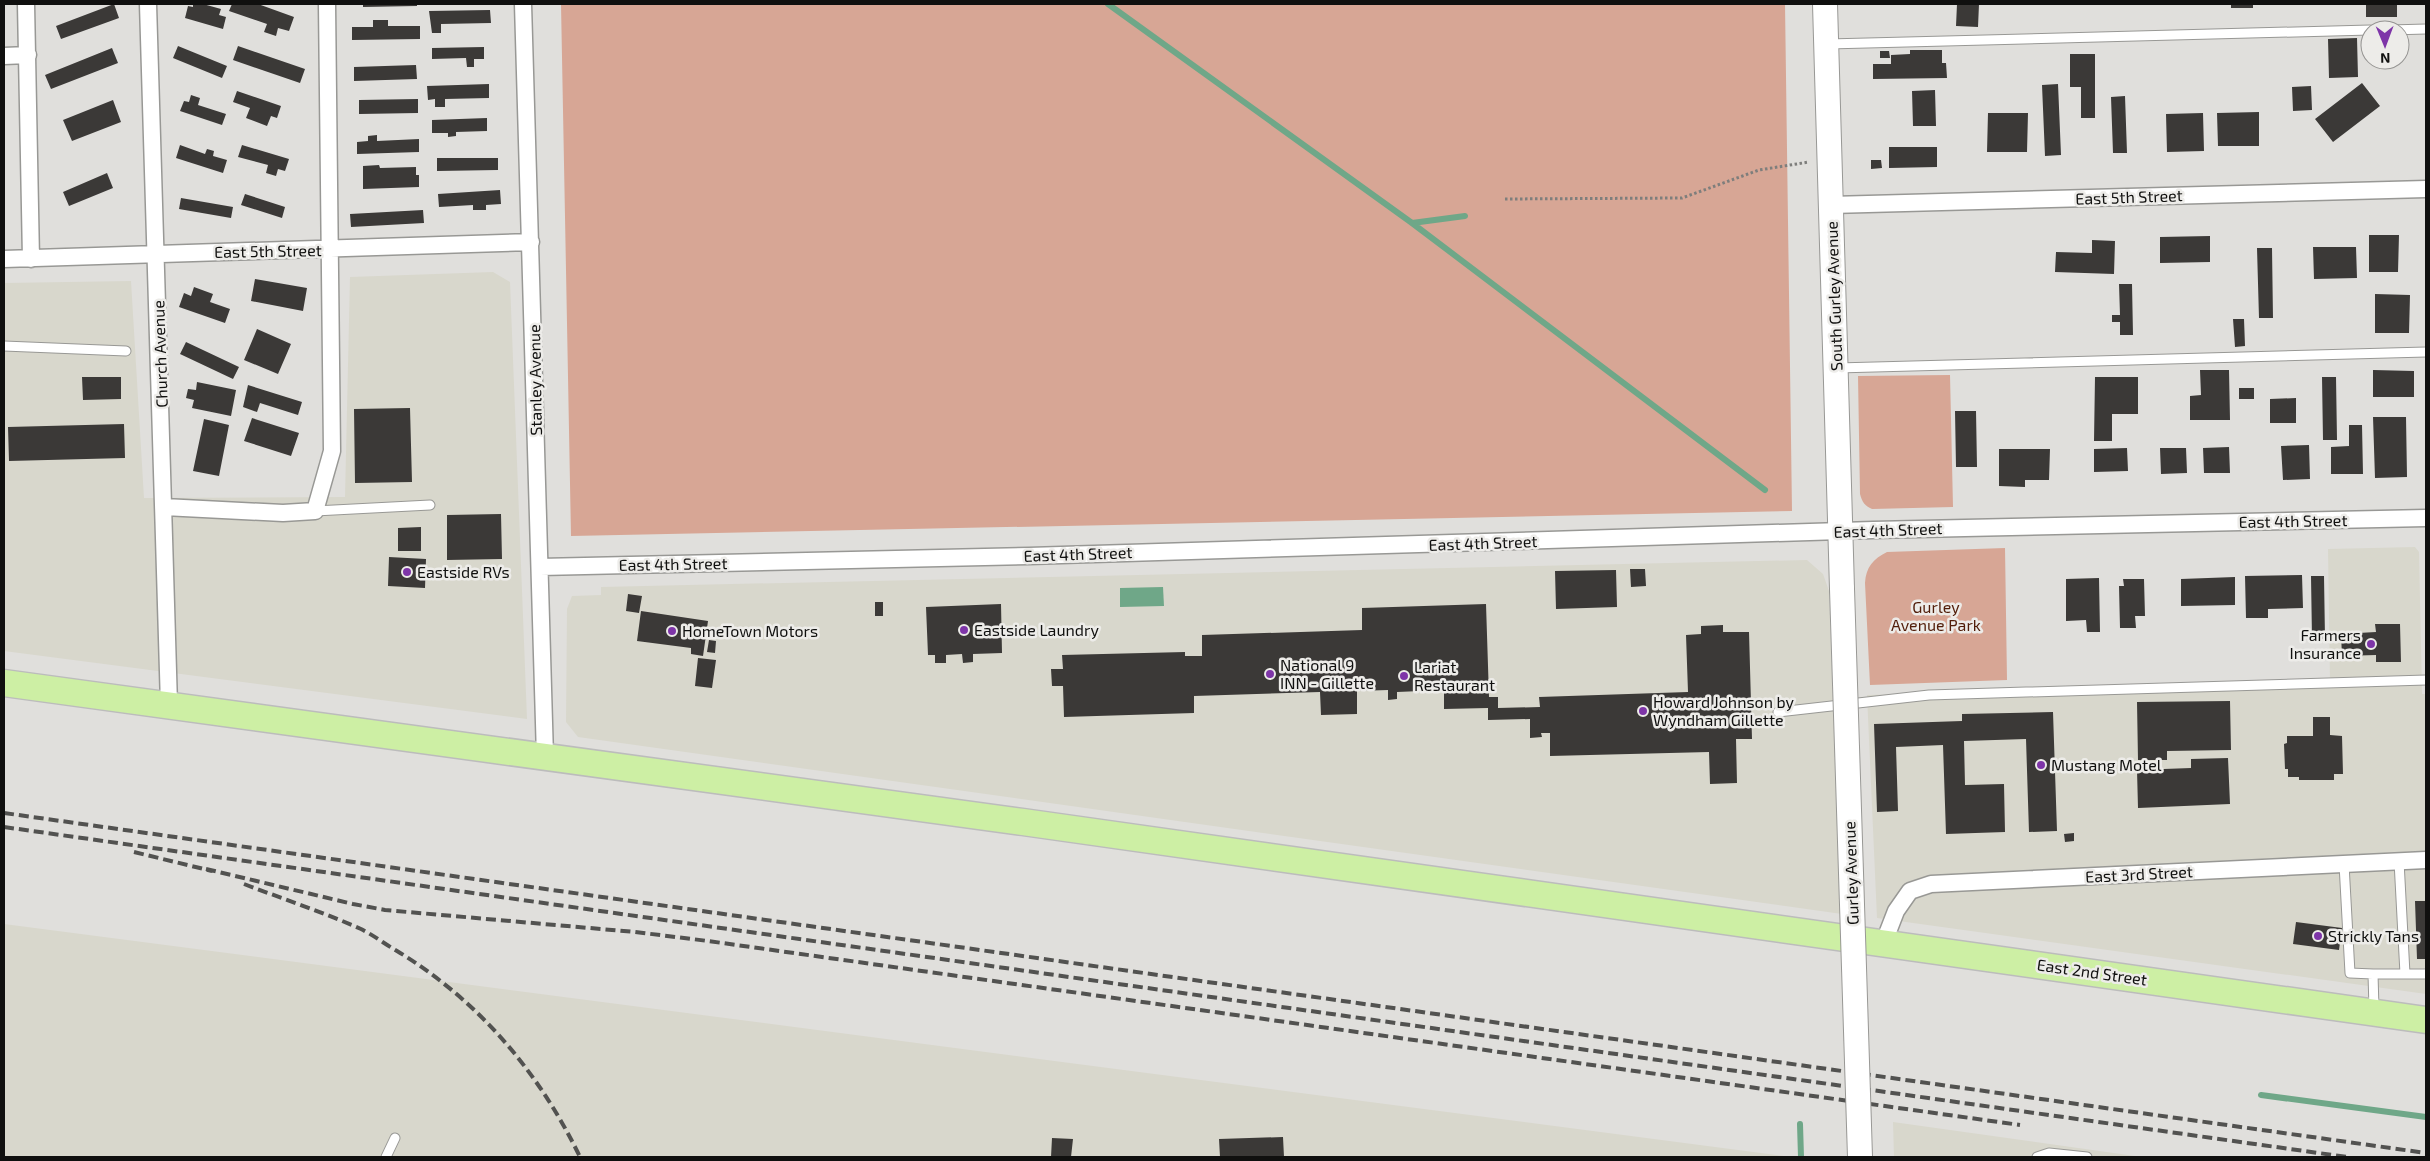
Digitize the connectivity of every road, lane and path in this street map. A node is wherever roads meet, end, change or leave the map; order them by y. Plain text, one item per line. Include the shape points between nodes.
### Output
1 (26, 4) edge
2 (148, 4) edge
3 (327, 4) edge
4 (523, 4) edge
5 (1825, 4) edge
6 (2410, 29) edge
7 (2426, 29) edge
8 (2360, 30) edge
9 (1826, 44) junction
10 (28, 55) junction
11 (4, 56) edge
12 (1830, 160) junction
13 (2426, 189) edge
14 (1505, 199) dead end
15 (1831, 205) junction
16 (531, 242) junction
17 (330, 249) junction
18 (156, 253) junction
19 (4, 259) edge
20 (31, 259) junction
21 (4, 346) edge
22 (126, 351) dead end
23 (2426, 352) edge
24 (1836, 368) junction
25 (430, 505) dead end
26 (164, 507) junction
27 (314, 511) junction
28 (2426, 518) edge
29 (1840, 532) junction
30 (540, 567) junction
31 (1842, 589) joint
32 (2426, 680) edge
33 (4, 683) edge
34 (169, 705) junction
35 (1778, 712) dead end
36 (545, 756) junction
37 (2426, 860) edge
38 (2399, 862) junction
39 (2344, 864) junction
40 (1884, 942) junction
41 (2373, 974) junction
42 (2405, 974) junction
43 (2426, 974) edge
44 (2374, 1012) junction
45 (2426, 1020) edge
46 (395, 1138) dead end
47 (386, 1157) edge
48 (1860, 1157) edge
49 (2037, 1157) edge
50 (2086, 1157) edge

1 - 10 street
2 - 18 street, Church Avenue
3 - 17 street
4 - 16 street, Stanley Avenue
5 - 9 street, South Gurley Avenue
6 - 7 lane
8 - 9 lane
9 - 12 street, South Gurley Avenue
10 - 11 street
10 - 20 street
12 - 14 path via 1759,170 1682,198
12 - 15 street, South Gurley Avenue
13 - 15 street, East 5th Street
15 - 24 street, South Gurley Avenue
16 - 17 street, East 5th Street
16 - 30 street, Stanley Avenue
17 - 18 street, East 5th Street
17 - 27 street via 332,451
18 - 20 street, East 5th Street
18 - 26 street, Church Avenue
19 - 20 street, East 5th Street
21 - 22 lane
23 - 24 lane
24 - 29 street, South Gurley Avenue
25 - 27 lane
26 - 27 street via 284,513
26 - 34 street, Church Avenue
28 - 29 street, East 4th Street
29 - 30 street, East 4th Street
29 - 31 street, South Gurley Avenue
30 - 36 street, Stanley Avenue
31 - 48 street, Gurley Avenue, bridge
32 - 35 lane via 1929,695
33 - 34 main road, East 2nd Street
34 - 36 main road, East 2nd Street
36 - 40 main road, East 2nd Street
37 - 38 street, East 3rd Street
38 - 39 street, East 3rd Street
38 - 42 lane
39 - 40 street, East 3rd Street via 1931,884 1910,891 1896,911
39 - 41 lane via 2350,973
40 - 44 main road, East 2nd Street
41 - 42 lane
41 - 44 lane
42 - 43 lane
44 - 45 main road, East 2nd Street
46 - 47 lane
49 - 50 lane via 2049,1153

